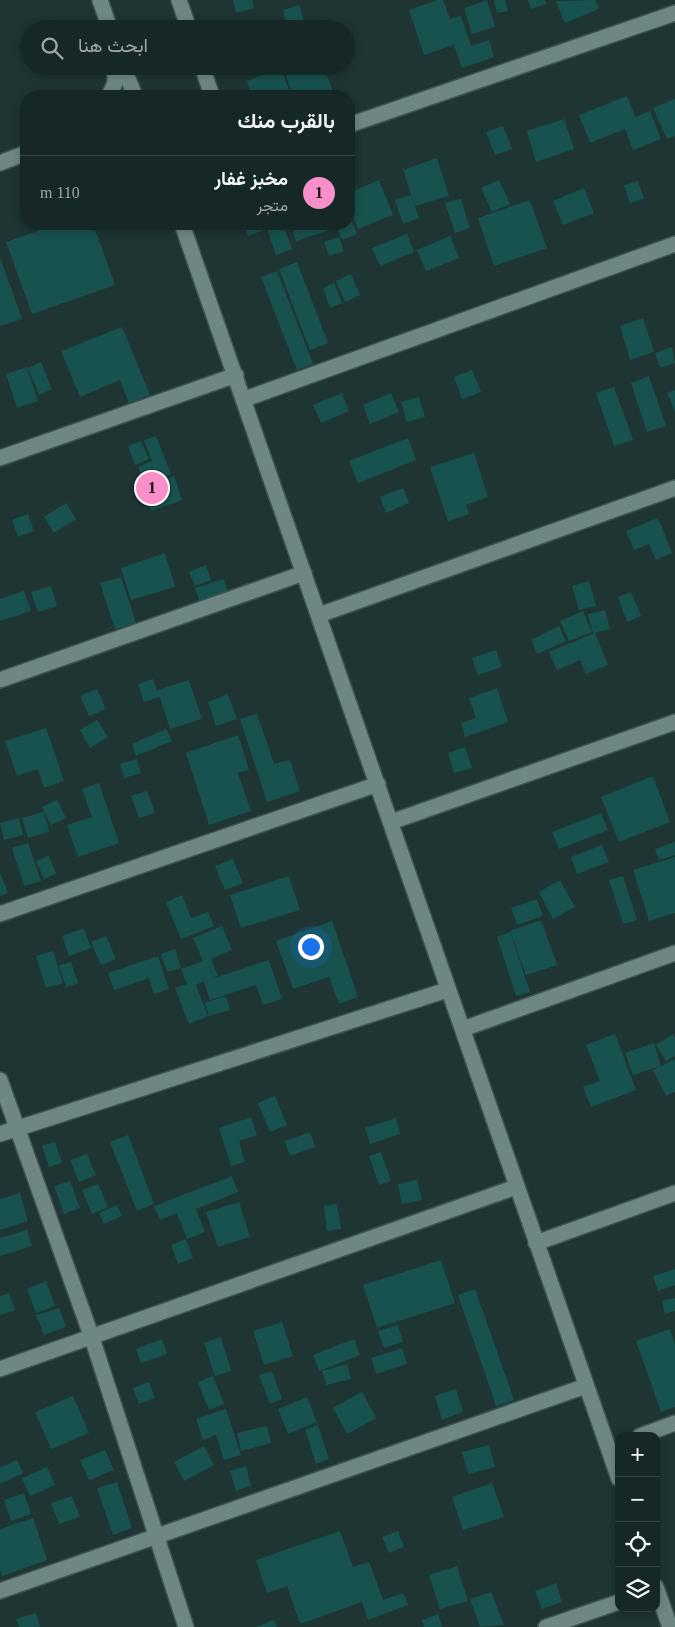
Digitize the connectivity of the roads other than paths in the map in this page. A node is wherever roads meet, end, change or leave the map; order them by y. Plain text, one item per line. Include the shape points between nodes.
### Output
1 (100, 0) edge
2 (179, 0) edge
3 (675, 13) edge
4 (107, 20) edge
5 (186, 20) edge
6 (115, 75) edge
7 (127, 75) edge
8 (205, 75) edge
9 (112, 90) edge
10 (133, 90) edge
11 (210, 90) edge
12 (355, 123) edge
13 (20, 155) edge
14 (0, 163) edge
15 (184, 230) edge
16 (675, 244) edge
17 (236, 375) junction
18 (245, 399) junction
19 (0, 458) edge
20 (675, 488) edge
21 (304, 572) junction
22 (319, 615) junction
23 (0, 680) edge
24 (675, 722) edge
25 (378, 784) junction
26 (391, 822) junction
27 (0, 914) edge
28 (675, 953) edge
29 (447, 990) junction
30 (463, 1029) junction
31 (0, 1080) edge
32 (17, 1128) junction
33 (0, 1134) edge
34 (516, 1187) junction
35 (675, 1193) edge
36 (536, 1243) junction
37 (92, 1338) junction
38 (0, 1369) edge
39 (586, 1386) junction
40 (675, 1423) edge
41 (651, 1432) edge
42 (613, 1445) edge
43 (619, 1477) edge
44 (155, 1538) junction
45 (0, 1591) edge
46 (660, 1599) edge
47 (615, 1603) edge
48 (186, 1627) edge
49 (546, 1627) edge
50 (670, 1627) edge

1 - 4 street
2 - 5 street
3 - 12 street
6 - 9 street
7 - 10 street
8 - 11 street
13 - 14 street
15 - 17 street
16 - 18 street
17 - 18 street
17 - 19 street
18 - 21 street
20 - 22 street
21 - 22 street
21 - 23 street
22 - 25 street
24 - 26 street
25 - 26 street
25 - 27 street
26 - 29 street
28 - 30 street
29 - 30 street
29 - 32 street
30 - 34 street
31 - 32 street
32 - 33 street
32 - 37 street
34 - 36 street
34 - 37 street
35 - 36 street
36 - 39 street
37 - 38 street
37 - 44 street
39 - 42 street
39 - 44 street
40 - 41 street
42 - 43 street
44 - 45 street
44 - 48 street
46 - 50 street
47 - 49 street

